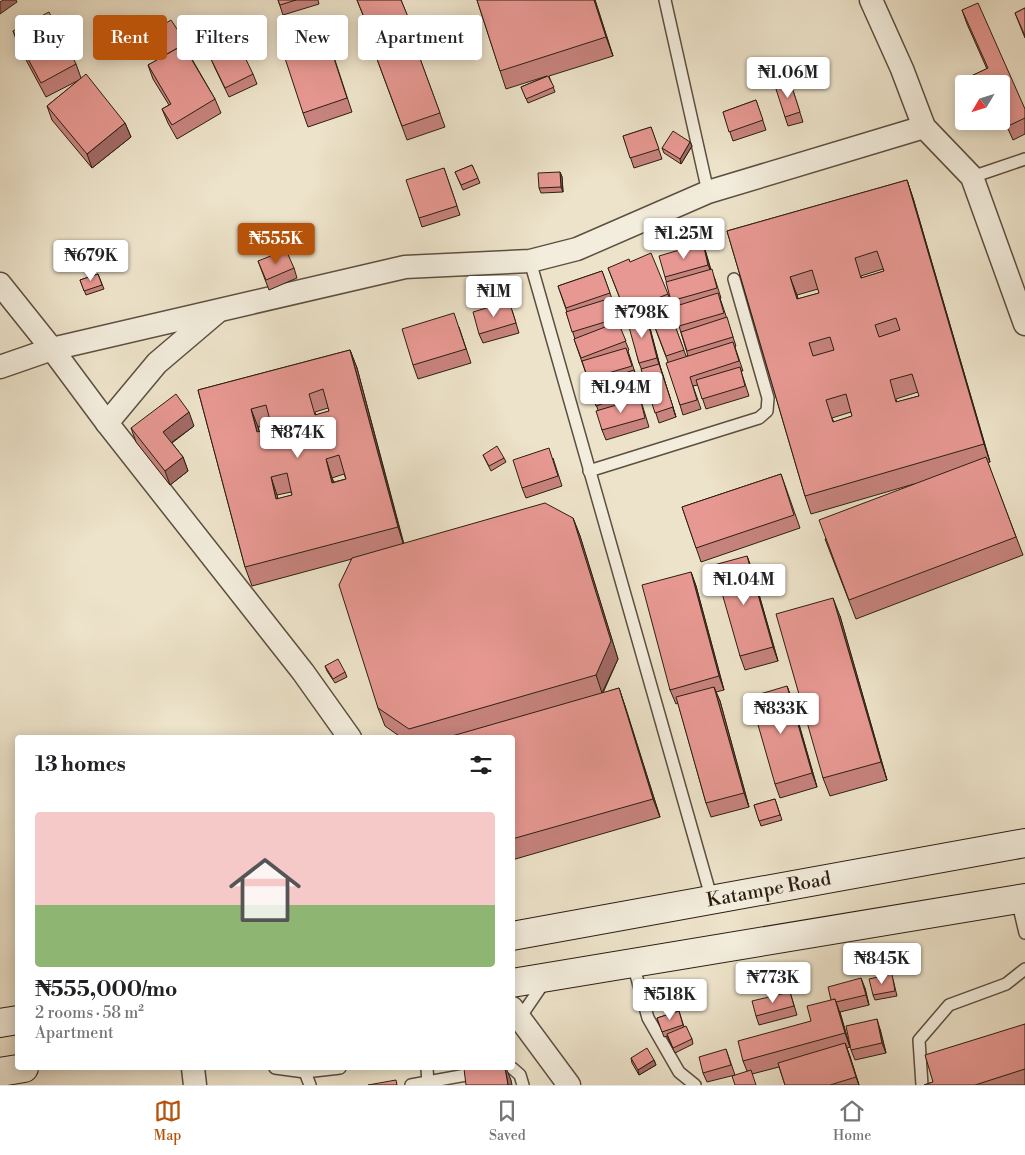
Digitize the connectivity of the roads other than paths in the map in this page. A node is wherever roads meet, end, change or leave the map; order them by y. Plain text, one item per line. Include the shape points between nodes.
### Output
1 (665, 0) edge
2 (871, 0) edge
3 (924, 127) junction
4 (1025, 159) edge
5 (972, 177) junction
6 (708, 192) junction
7 (530, 261) junction
8 (734, 279) edge
9 (0, 284) edge
10 (220, 310) junction
11 (1025, 324) edge
12 (52, 348) junction
13 (0, 367) edge
14 (107, 424) junction
15 (590, 471) junction
16 (348, 735) edge
17 (1025, 843) edge
18 (1021, 898) edge
19 (712, 900) junction
20 (1025, 933) edge
21 (515, 935) edge
22 (633, 964) junction
23 (1025, 969) edge
24 (546, 978) junction
25 (515, 983) edge
26 (515, 1016) edge
27 (15, 1020) edge
28 (0, 1023) edge
29 (15, 1070) edge
30 (192, 1070) edge
31 (290, 1070) edge
32 (322, 1070) edge
33 (427, 1070) edge
34 (495, 1070) edge
35 (514, 1070) edge
36 (0, 1072) edge
37 (305, 1072) junction
38 (428, 1084) edge
39 (195, 1085) edge
40 (310, 1085) edge
41 (411, 1085) edge
42 (522, 1085) edge
43 (568, 1085) edge
44 (695, 1085) edge
45 (922, 1085) edge

1 - 6 lane
2 - 3 street
3 - 5 street
3 - 6 street
4 - 5 lane
5 - 11 street
6 - 7 street via 577,249
7 - 10 street via 405,266
7 - 15 lane
8 - 15 lane via 768,398 767,412 760,418
9 - 12 street
10 - 12 street
10 - 14 street via 157,362
12 - 13 street
12 - 14 street
14 - 16 street via 303,672
15 - 19 lane
17 - 19 main road, Katampe Road
18 - 20 lane
18 - 22 main road
19 - 21 main road, Katampe Road
22 - 24 main road
22 - 44 lane via 648,1018 679,1072
23 - 45 lane via 1006,984 949,1005 919,1040
24 - 25 main road
24 - 26 lane
26 - 43 street
27 - 28 main road
29 - 36 main road
30 - 39 street
31 - 37 lane
32 - 37 lane
33 - 38 lane
34 - 38 lane
35 - 42 lane via 520,1075
37 - 40 lane
38 - 41 lane

